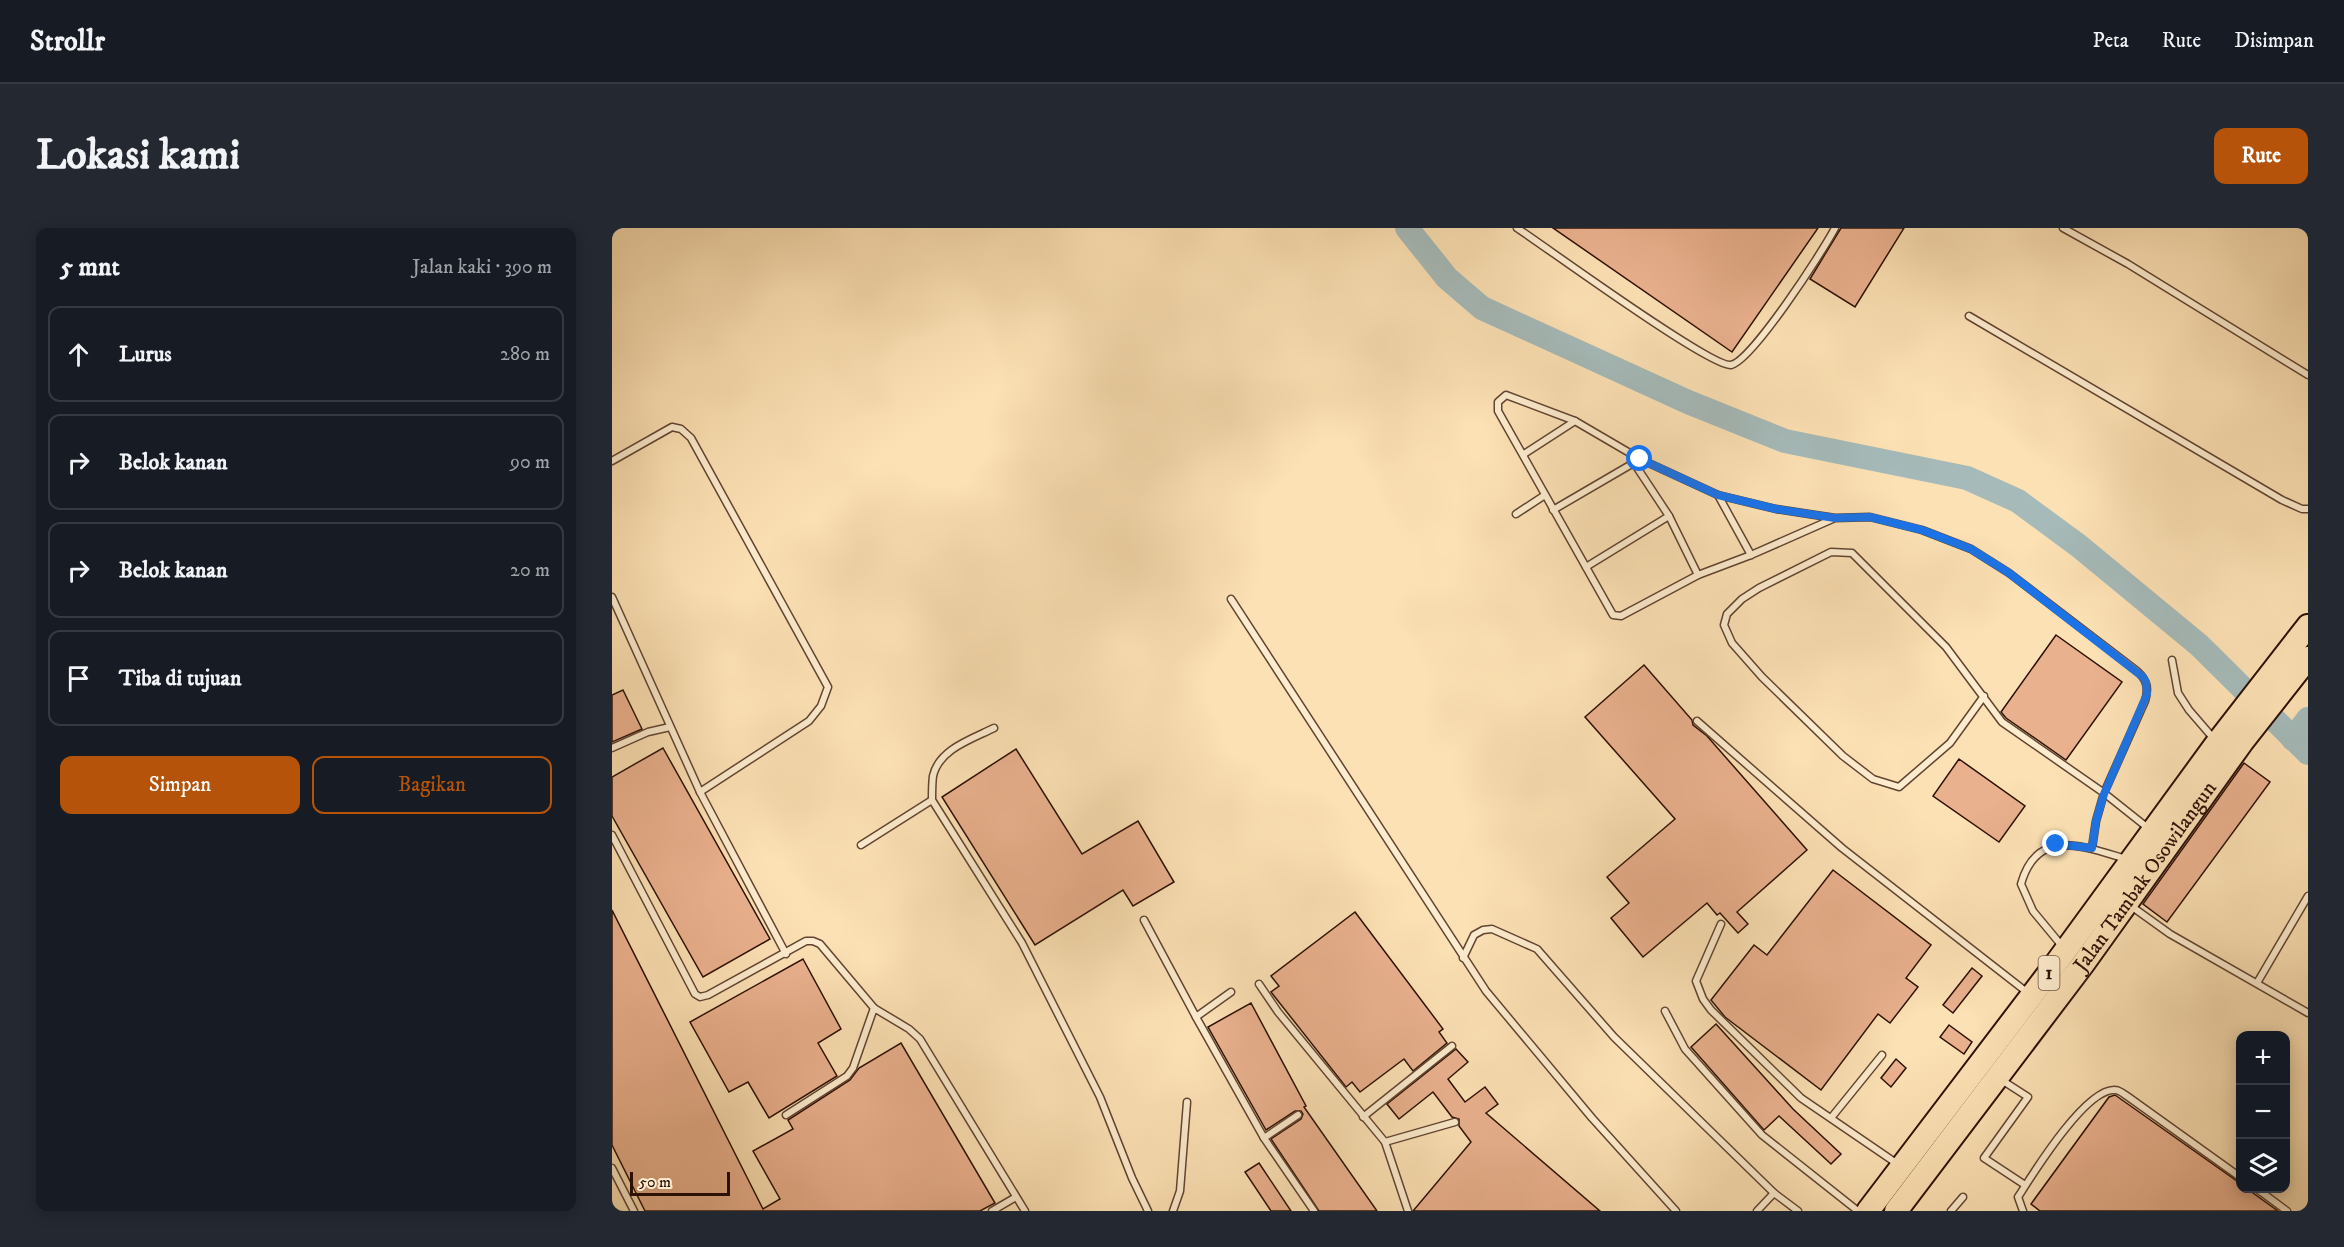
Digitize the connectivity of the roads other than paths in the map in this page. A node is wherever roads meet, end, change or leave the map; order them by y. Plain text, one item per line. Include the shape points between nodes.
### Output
1 (1517, 228) edge
2 (1835, 228) edge
3 (2062, 228) edge
4 (1969, 316) dead end
5 (2308, 375) edge
6 (1575, 421) junction
7 (1524, 454) junction
8 (612, 461) edge
9 (1637, 461) junction
10 (1545, 495) junction
11 (1718, 495) junction
12 (2308, 509) edge
13 (1553, 510) junction
14 (1516, 514) dead end
15 (1669, 516) junction
16 (1835, 518) junction
17 (1751, 555) junction
18 (1586, 567) junction
19 (1698, 575) junction
20 (612, 597) edge
21 (1231, 599) dead end
22 (2308, 626) edge
23 (2172, 660) dead end
24 (2297, 669) edge
25 (1984, 696) junction
26 (1697, 721) dead end
27 (670, 727) junction
28 (994, 728) dead end
29 (2229, 739) junction
30 (612, 748) edge
31 (700, 792) junction
32 (2104, 794) junction
33 (932, 800) junction
34 (612, 834) edge
35 (2162, 837) junction
36 (861, 845) dead end
37 (2092, 848) junction
38 (2140, 866) junction
39 (2109, 891) junction
40 (2308, 896) edge
41 (2128, 904) junction
42 (1144, 920) dead end
43 (1721, 924) dead end
44 (2066, 950) junction
45 (786, 954) junction
46 (1463, 958) junction
47 (2084, 964) junction
48 (2257, 983) junction
49 (1258, 984) dead end
50 (1231, 992) dead end
51 (2031, 995) junction
52 (874, 1008) junction
53 (1665, 1011) dead end
54 (2308, 1013) edge
55 (1196, 1017) junction
56 (1452, 1046) dead end
57 (1882, 1055) dead end
58 (1998, 1078) junction
59 (1186, 1102) dead end
60 (786, 1115) dead end
61 (1298, 1115) dead end
62 (1363, 1117) junction
63 (1831, 1118) junction
64 (1455, 1122) dead end
65 (1264, 1138) junction
66 (1385, 1142) junction
67 (1902, 1167) junction
68 (612, 1168) edge
69 (2236, 1173) edge
70 (2025, 1185) junction
71 (1774, 1193) junction
72 (2263, 1193) edge
73 (1016, 1197) junction
74 (1963, 1197) dead end
75 (634, 1211) edge
76 (992, 1211) edge
77 (1025, 1211) edge
78 (1148, 1211) edge
79 (1173, 1211) edge
80 (1314, 1211) edge
81 (1408, 1211) edge
82 (1676, 1211) edge
83 (1757, 1211) edge
84 (1798, 1211) edge
85 (1858, 1211) edge
86 (1868, 1211) edge
87 (1896, 1211) edge
88 (1951, 1211) edge
89 (2024, 1211) edge
90 (2287, 1211) edge

1 - 2 lane via 1683,342 1719,363 1731,365 1743,357 1778,316
3 - 5 lane
4 - 12 lane via 2282,500
6 - 7 lane
6 - 7 lane via 1506,395 1498,402 1498,411
6 - 9 lane
7 - 10 lane
8 - 31 lane via 672,427 690,438 828,687 821,706 809,721
9 - 11 lane
9 - 13 lane
9 - 15 lane
10 - 13 lane
10 - 14 lane
11 - 16 lane
11 - 17 lane
13 - 18 lane
15 - 18 lane
15 - 19 lane
16 - 17 lane
16 - 32 lane via 1870,517 1922,530 1971,549 2009,573 2143,677 2148,689 2145,701
17 - 19 lane
18 - 19 lane via 1617,616
20 - 27 lane
21 - 46 lane
22 - 24 highway, 1
23 - 29 lane via 2178,693 2189,710
24 - 29 highway, 1
25 - 25 lane via 1950,742 1899,787 1873,779 1843,756 1762,677 1732,643 1724,625 1727,614 1742,598 1831,552 1852,554 1946,647
25 - 32 lane via 2002,722
26 - 51 lane via 1842,848
27 - 30 lane
27 - 31 lane
28 - 33 lane via 947,754 934,774
29 - 35 highway, Jalan Tambak Osowilangun / 1
31 - 45 lane
32 - 35 lane
32 - 37 lane
33 - 36 lane
33 - 78 lane via 1022,943 1100,1097
34 - 45 lane via 695,994 708,995
35 - 38 highway, Jalan Tambak Osowilangun / 1
37 - 38 lane
37 - 44 lane via 2056,844 2038,853 2025,867 2021,884 2033,911
38 - 39 highway, 1
38 - 41 highway, Jalan Tambak Osowilangun / 1
39 - 41 lane
39 - 44 highway, 1
40 - 48 lane
41 - 47 highway, Jalan Tambak Osowilangun / 1
41 - 48 lane
42 - 55 lane
43 - 63 lane via 1696,981 1703,999 1801,1098
44 - 47 lane
44 - 51 highway, 1
45 - 52 lane via 806,941 820,944
46 - 71 lane via 1474,935 1492,929 1537,950 1614,1037
46 - 82 lane via 1592,1118
47 - 58 highway, Jalan Tambak Osowilangun / 1
48 - 54 lane
49 - 62 lane
50 - 55 lane
51 - 67 highway, 1
52 - 60 lane via 847,1076
52 - 73 lane via 920,1039
53 - 85 lane via 1685,1049 1762,1135
55 - 65 lane
56 - 62 lane
57 - 63 lane
58 - 70 lane via 2028,1097 1984,1158
58 - 87 highway, Jalan Tambak Osowilangun / 1
59 - 79 lane via 1180,1191
61 - 65 lane
62 - 66 lane
63 - 67 lane
64 - 66 lane
65 - 80 lane
66 - 81 lane
67 - 86 highway, 1
68 - 75 lane
69 - 70 lane via 2115,1090 2088,1104 2065,1127
70 - 89 lane via 2018,1197
71 - 83 lane
71 - 84 lane
72 - 90 lane
73 - 76 lane
73 - 77 lane
74 - 88 lane

